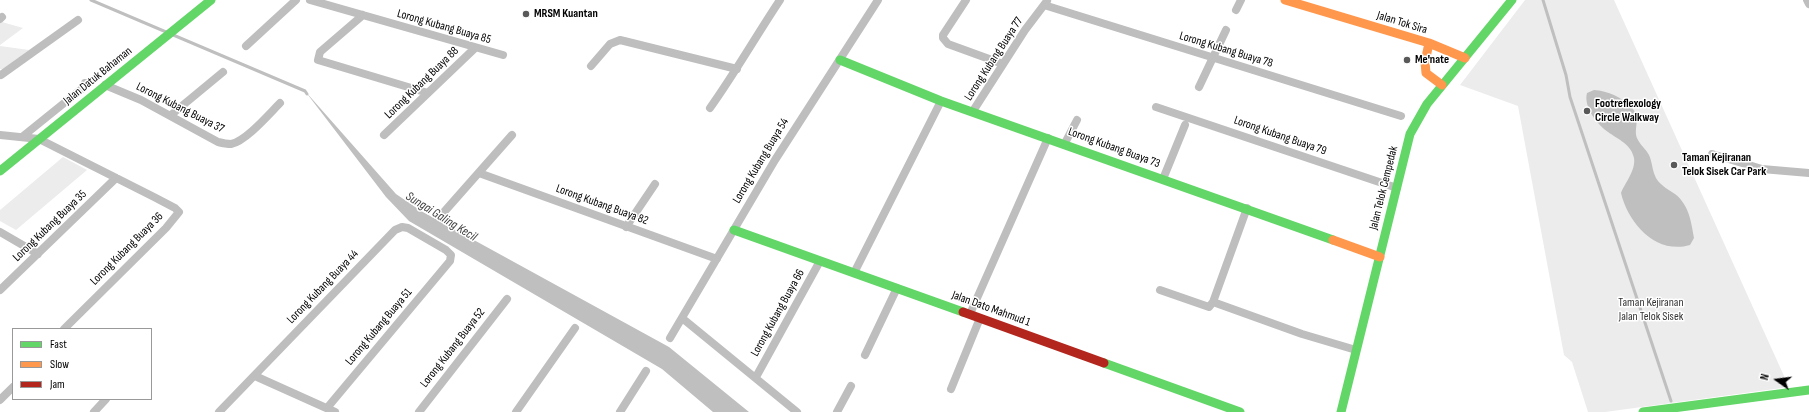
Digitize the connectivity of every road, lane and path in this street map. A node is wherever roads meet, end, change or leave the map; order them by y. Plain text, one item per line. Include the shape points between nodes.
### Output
1 (211, 0) edge
2 (296, 0) edge
3 (310, 0) edge
4 (780, 0) edge
5 (878, 0) edge
6 (966, 0) edge
7 (1241, 0) edge
8 (1285, 0) edge
9 (1512, 0) edge
10 (1807, 0) edge
11 (1046, 2) edge
12 (1300, 2) edge
13 (1809, 4) edge
14 (1236, 10) dead end
15 (363, 14) junction
16 (78, 20) dead end
17 (1226, 30) dead end
18 (1429, 44) junction
19 (246, 46) dead end
20 (476, 48) junction
21 (503, 55) dead end
22 (1213, 58) junction
23 (1465, 58) junction
24 (840, 60) junction
25 (1003, 64) junction
26 (591, 66) dead end
27 (737, 68) junction
28 (223, 72) dead end
29 (0, 75) edge
30 (86, 83) dead end
31 (105, 85) junction
32 (1442, 85) junction
33 (1199, 87) dead end
34 (428, 93) junction
35 (941, 101) junction
36 (280, 104) dead end
37 (1156, 107) dead end
38 (710, 108) dead end
39 (972, 111) junction
40 (171, 115) junction
41 (1401, 116) dead end
42 (1077, 120) dead end
43 (1185, 125) dead end
44 (0, 135) edge
45 (384, 135) dead end
46 (512, 135) dead end
47 (22, 137) junction
48 (1048, 138) junction
49 (39, 139) junction
50 (1065, 144) junction
51 (1712, 154) dead end
52 (0, 171) edge
53 (1809, 173) edge
54 (479, 174) junction
55 (116, 178) junction
56 (1163, 178) junction
57 (655, 184) dead end
58 (1397, 188) junction
59 (1247, 208) junction
60 (444, 212) dead end
61 (626, 227) junction
62 (734, 230) junction
63 (0, 232) edge
64 (38, 254) junction
65 (1380, 257) junction
66 (717, 259) junction
67 (450, 261) joint
68 (820, 261) junction
69 (854, 273) junction
70 (897, 288) junction
71 (0, 290) edge
72 (1160, 290) dead end
73 (507, 299) dead end
74 (1213, 302) junction
75 (970, 314) junction
76 (682, 318) junction
77 (980, 318) junction
78 (65, 328) edge
79 (575, 328) dead end
80 (670, 338) dead end
81 (1356, 350) junction
82 (866, 356) dead end
83 (646, 371) dead end
84 (254, 376) junction
85 (756, 377) junction
86 (851, 386) dead end
87 (12, 388) edge
88 (951, 389) dead end
89 (1809, 390) edge
90 (0, 400) edge
91 (105, 400) edge
92 (331, 410) edge
93 (94, 412) edge
94 (219, 412) edge
95 (419, 412) edge
96 (516, 412) edge
97 (620, 412) edge
98 (797, 412) edge
99 (837, 412) edge
100 (1240, 412) edge
101 (1341, 412) edge
102 (1643, 412) edge

1 - 31 street, Jalan Datuk Bahaman
2 - 19 street
3 - 15 street, Lorong Kubang Buaya 85
4 - 27 street
5 - 24 street, Lorong Kubang Buaya 54
6 - 25 street via 943,38 948,44
7 - 14 street
8 - 12 street, Jalan Tok Sira
9 - 23 street, Jalan Telok Cempedak
10 - 13 street
11 - 22 street, Lorong Kubang Buaya 78
11 - 25 street, Lorong Kubang Buaya 77
12 - 18 street, Jalan Tok Sira
15 - 20 street, Lorong Kubang Buaya 85
15 - 34 street via 320,52 318,60
16 - 29 street
17 - 22 street
18 - 23 street, Jalan Tok Sira
18 - 32 street via 1425,62 1426,73
20 - 21 street, Lorong Kubang Buaya 85
20 - 34 street, Lorong Kubang Buaya 88
22 - 33 street
22 - 41 street, Lorong Kubang Buaya 78
23 - 32 street, Jalan Telok Cempedak
24 - 35 street, Lorong Kubang Buaya 73
24 - 62 street, Lorong Kubang Buaya 54 via 775,160
25 - 39 street, Lorong Kubang Buaya 77
26 - 27 street via 610,44 620,40
27 - 38 street
28 - 40 street
30 - 47 street
31 - 40 street, Lorong Kubang Buaya 37
31 - 49 street, Jalan Datuk Bahaman
32 - 58 street, Jalan Telok Cempedak via 1415,124
34 - 45 street, Lorong Kubang Buaya 88
35 - 39 street, Lorong Kubang Buaya 73
35 - 69 street
36 - 40 street, Lorong Kubang Buaya 37 via 234,143 226,144
37 - 58 street, Lorong Kubang Buaya 79
39 - 48 street, Lorong Kubang Buaya 73
42 - 50 street
43 - 56 street
44 - 47 street
46 - 54 street
47 - 49 street
48 - 50 street, Lorong Kubang Buaya 73
48 - 75 street
49 - 52 street, Jalan Datuk Bahaman
49 - 55 street, Lorong Kubang Buaya 36
50 - 56 street, Lorong Kubang Buaya 73
51 - 53 street via 1762,169
54 - 60 street
54 - 61 street, Lorong Kubang Buaya 82
55 - 64 street, Lorong Kubang Buaya 35
55 - 78 street, Lorong Kubang Buaya 36 via 154,196 178,212 166,228
56 - 59 street, Lorong Kubang Buaya 73
57 - 61 street
58 - 65 street, Jalan Telok Cempedak
59 - 65 street, Lorong Kubang Buaya 73
59 - 74 street
61 - 66 street, Lorong Kubang Buaya 82
62 - 66 street, Lorong Kubang Buaya 54
62 - 68 street, Jalan Dato Mahmud 1
63 - 64 street
64 - 71 street, Lorong Kubang Buaya 35
65 - 81 street, Jalan Telok Cempedak
66 - 76 street, Lorong Kubang Buaya 54
67 - 84 street, Lorong Kubang Buaya 44 via 451,255 446,250 408,228 399,227
67 - 92 street, Lorong Kubang Buaya 51
68 - 69 street, Jalan Dato Mahmud 1
68 - 85 street, Lorong Kubang Buaya 66
69 - 70 street, Jalan Dato Mahmud 1
70 - 75 street, Jalan Dato Mahmud 1
70 - 82 street
72 - 74 street via 1204,306 1209,307
73 - 95 street, Lorong Kubang Buaya 52
74 - 81 street via 1302,334
75 - 77 street, Jalan Dato Mahmud 1
76 - 80 street, Lorong Kubang Buaya 54
76 - 85 street
77 - 88 street
77 - 100 street, Jalan Dato Mahmud 1
79 - 96 street
81 - 101 street, Jalan Telok Cempedak
83 - 97 street
84 - 92 street
84 - 94 street, Lorong Kubang Buaya 44
85 - 98 street
86 - 99 street
87 - 90 street
89 - 102 street
91 - 93 street

